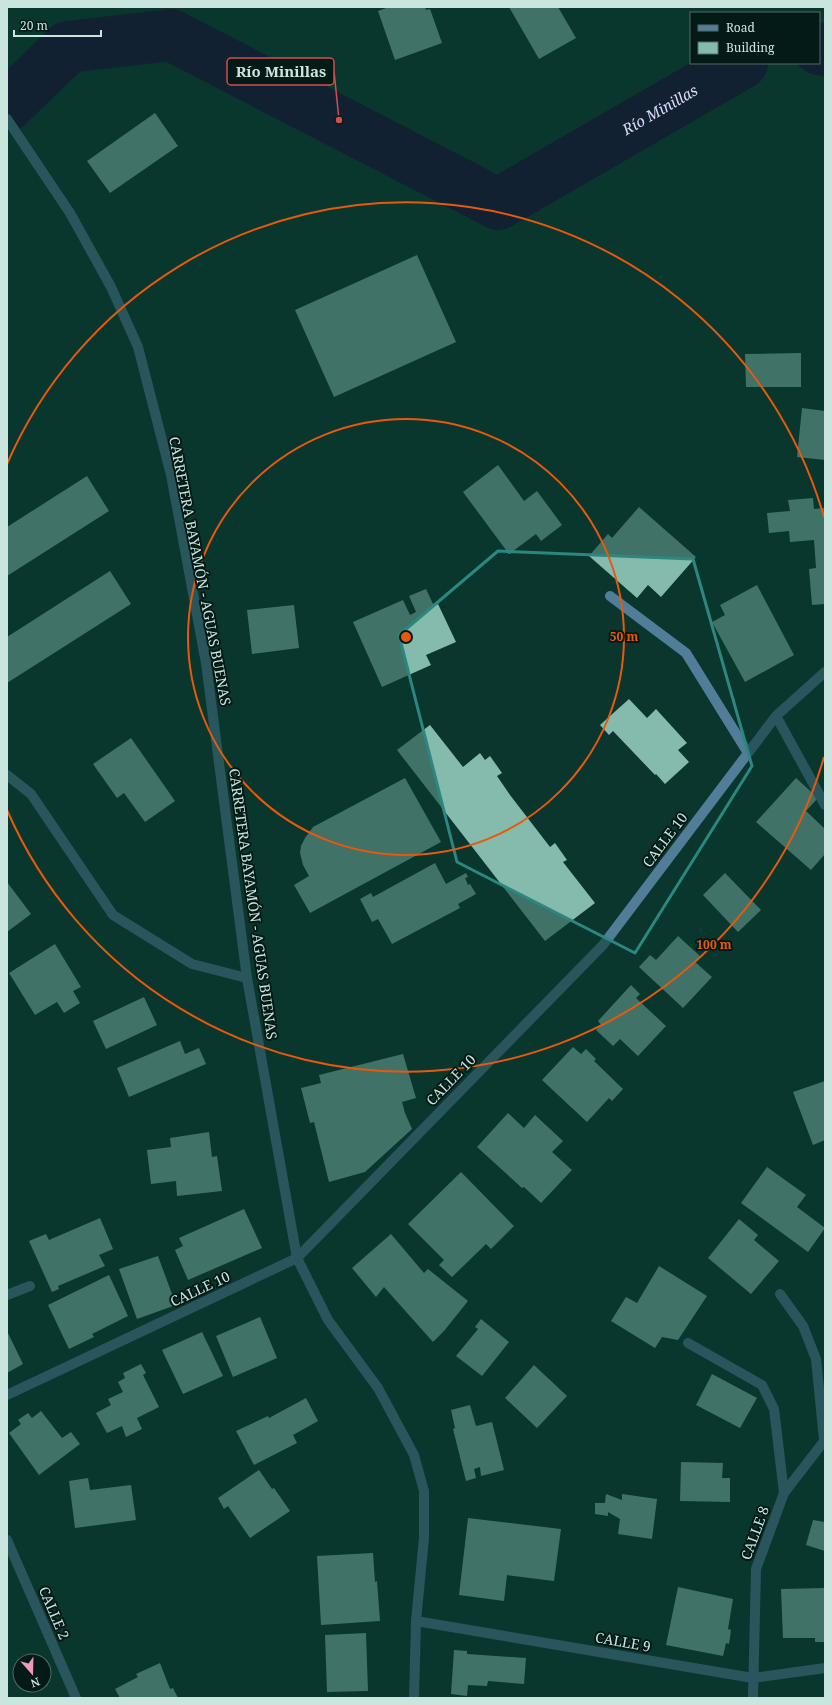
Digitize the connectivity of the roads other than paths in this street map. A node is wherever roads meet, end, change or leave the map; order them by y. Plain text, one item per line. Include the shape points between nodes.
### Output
1 (7, 119) edge
2 (610, 596) dead end
3 (825, 672) edge
4 (776, 716) junction
5 (748, 753) junction
6 (7, 775) edge
7 (825, 805) edge
8 (246, 978) junction
9 (297, 1258) junction
10 (30, 1286) dead end
11 (780, 1294) dead end
12 (7, 1295) edge
13 (688, 1343) dead end
14 (7, 1395) edge
15 (825, 1440) edge
16 (784, 1493) junction
17 (7, 1540) edge
18 (416, 1621) junction
19 (825, 1668) edge
20 (754, 1678) junction
21 (76, 1698) edge
22 (414, 1698) edge
23 (754, 1698) edge

1 - 8 street, CARRETERA BAYAMÓN - AGUAS BUENAS via 70,213 111,287 138,347 167,460 206,663
2 - 5 street via 686,653
3 - 4 street, CALLE 10
4 - 5 street, CALLE 10
4 - 7 street
5 - 9 street, CALLE 10 via 603,945
6 - 8 street via 31,794 113,915 192,964
8 - 9 street, CARRETERA BAYAMÓN - AGUAS BUENAS
9 - 14 street, CALLE 10
9 - 18 street, CARRETERA BAYAMÓN - AGUAS BUENAS via 328,1320 378,1388 414,1455 424,1492 424,1538
10 - 12 street
11 - 15 street via 803,1326 816,1359
13 - 16 street via 762,1385 774,1409
15 - 16 street, CALLE 8
16 - 20 street, CALLE 8 via 756,1569
17 - 21 street, CALLE 2
18 - 20 street, CALLE 9
18 - 22 street, CARRETERA BAYAMÓN - AGUAS BUENAS
19 - 20 street, CALLE 9
20 - 23 street, CALLE 8

